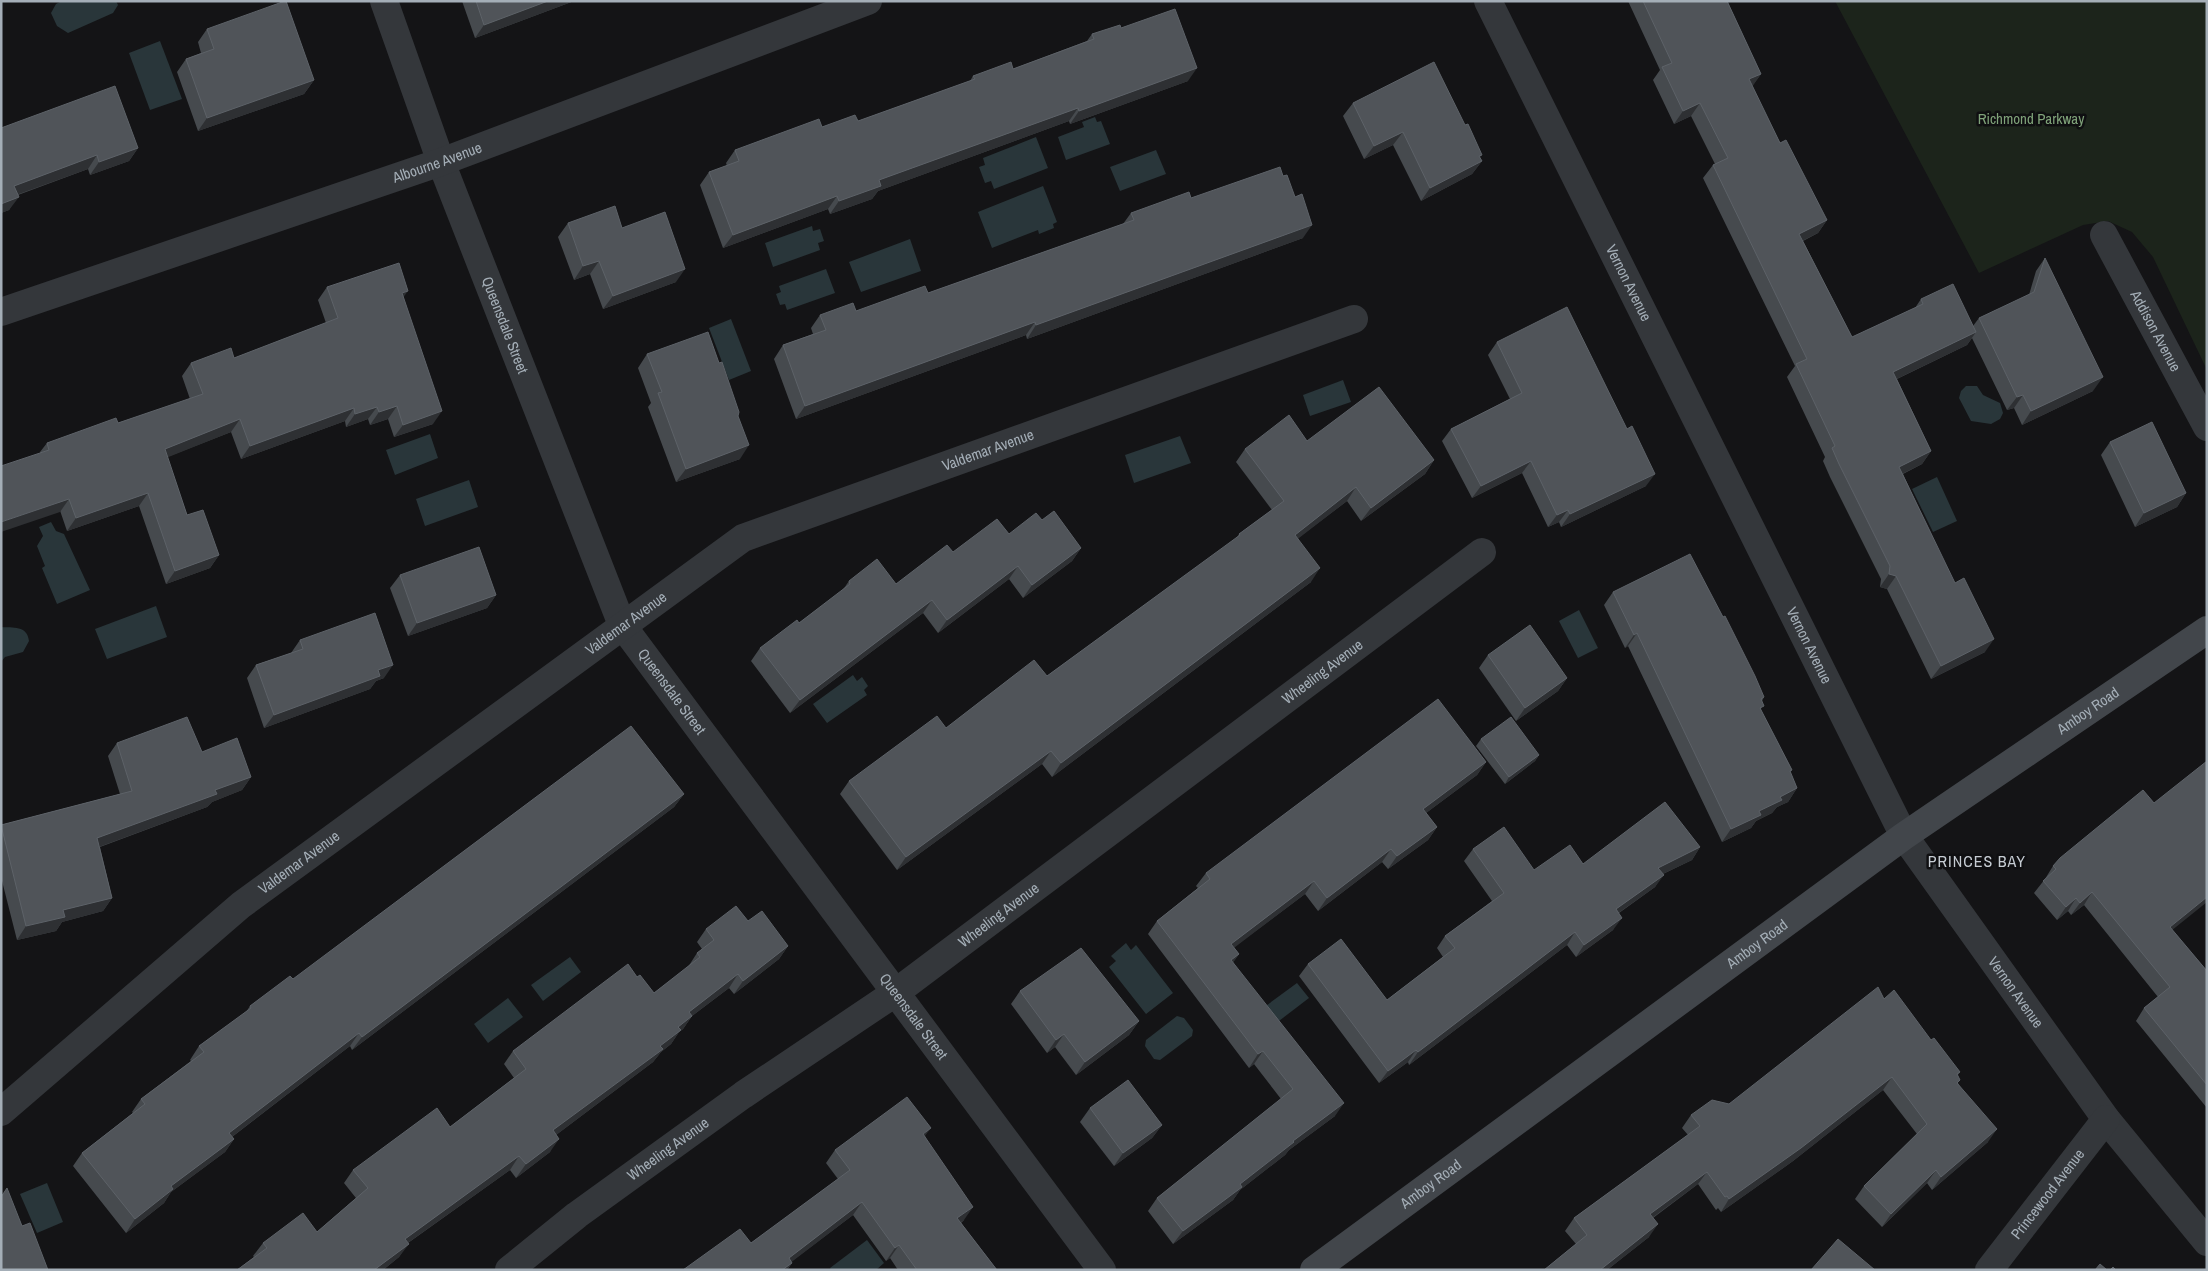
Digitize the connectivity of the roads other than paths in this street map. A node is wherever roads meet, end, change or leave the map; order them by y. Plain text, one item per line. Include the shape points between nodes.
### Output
1 (384, 1) edge
2 (868, 1) edge
3 (1488, 1) edge
4 (441, 162) junction
5 (2104, 235) dead end
6 (1, 312) edge
7 (1354, 319) dead end
8 (2207, 427) edge
9 (1482, 552) dead end
10 (622, 625) junction
11 (2207, 630) edge
12 (1904, 836) junction
13 (896, 994) junction
14 (1, 1112) edge
15 (2106, 1118) junction
16 (2207, 1242) edge
17 (510, 1270) edge
18 (1102, 1270) edge
19 (1314, 1270) edge
20 (1989, 1270) edge

1 - 4 street, Queensdale Street
2 - 4 street, Albourne Avenue
3 - 12 street, Vernon Avenue
4 - 6 street, Albourne Avenue
4 - 10 street, Queensdale Street
5 - 8 street, Addison Avenue
7 - 10 street, Valdemar Avenue via 743,538
9 - 13 street, Wheeling Avenue
10 - 13 street, Queensdale Street
10 - 14 street, Valdemar Avenue via 241,905
11 - 12 main road, Amboy Road
12 - 15 street, Vernon Avenue
12 - 19 main road, Amboy Road
13 - 17 street, Wheeling Avenue via 735,1100 577,1215
13 - 18 street, Queensdale Street
15 - 16 street, Vernon Avenue
15 - 20 street, Princewood Avenue

